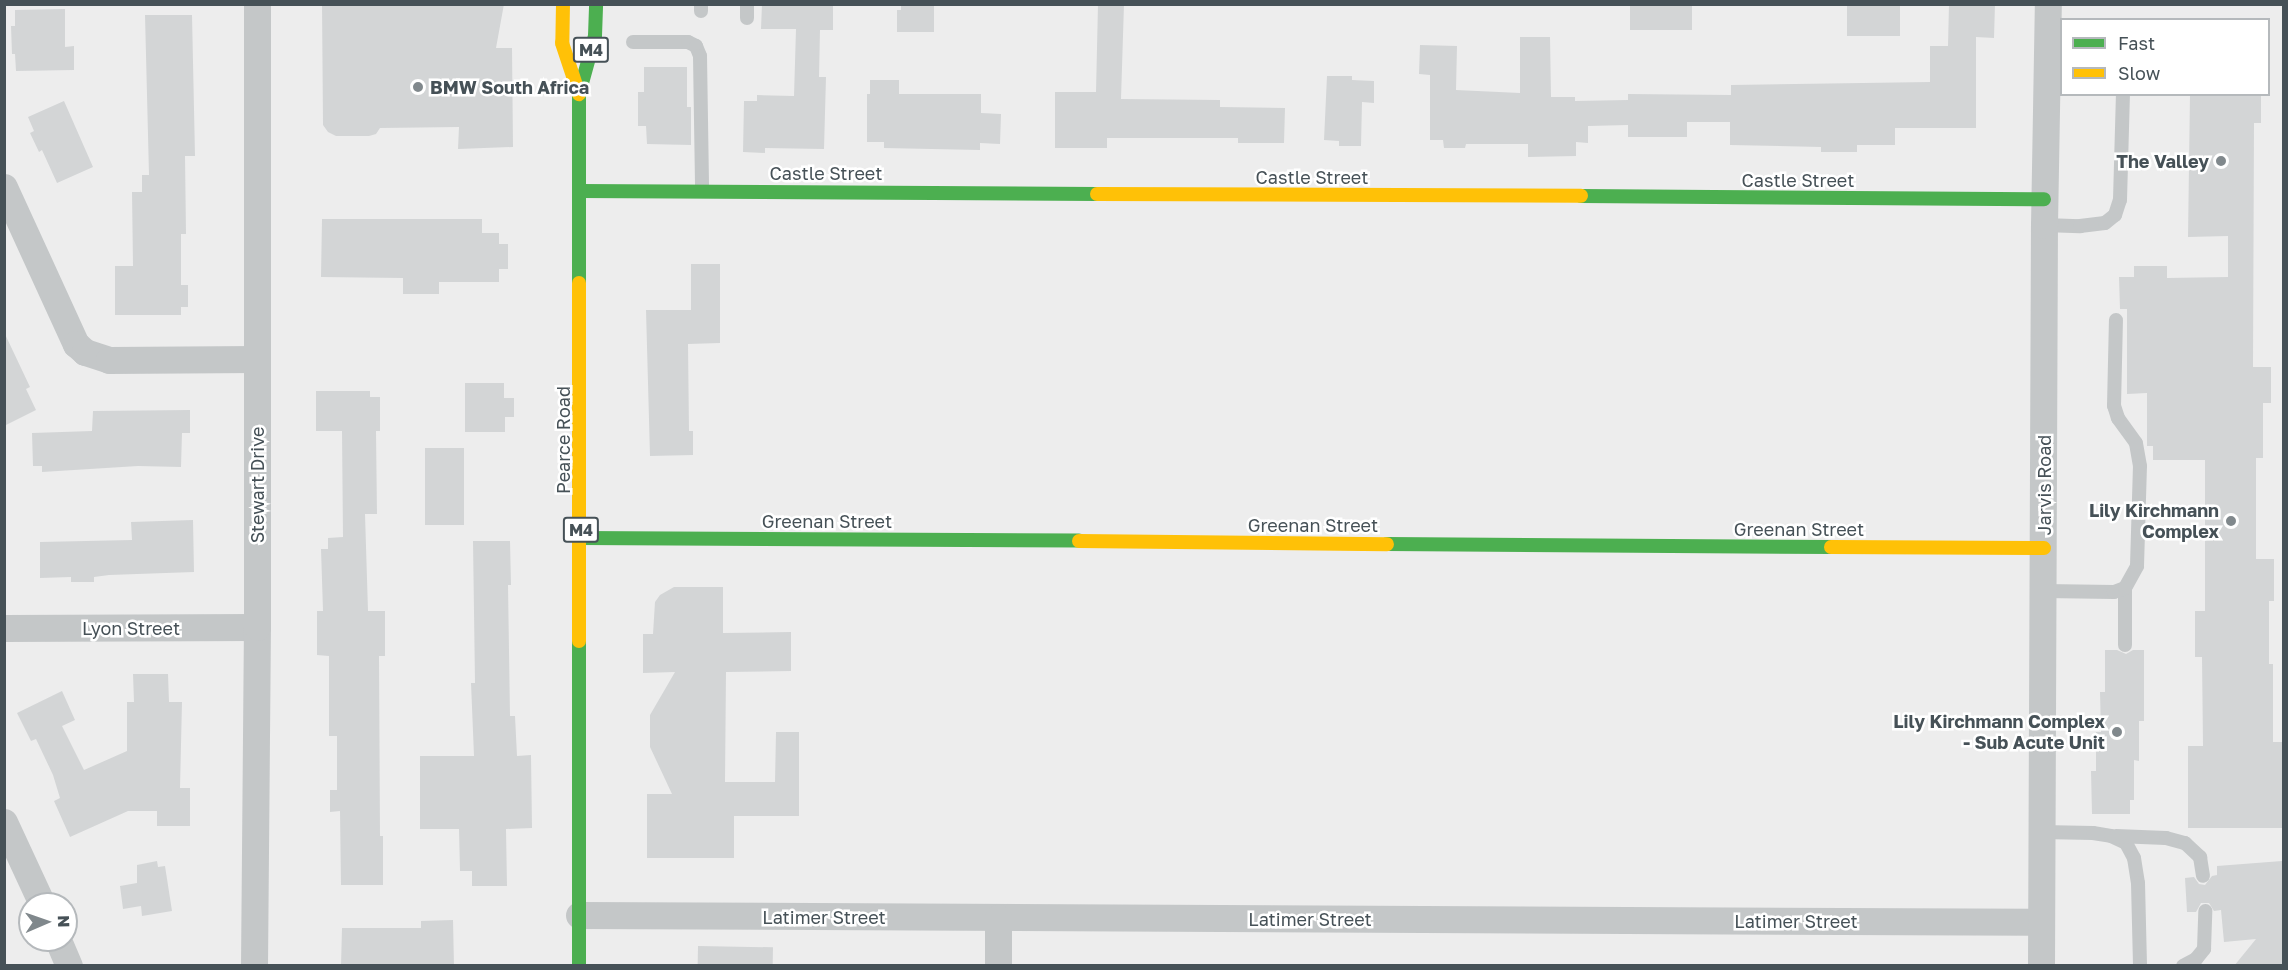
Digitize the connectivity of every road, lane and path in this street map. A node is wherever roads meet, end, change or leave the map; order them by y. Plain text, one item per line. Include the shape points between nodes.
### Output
1 (257, 4) edge
2 (563, 4) edge
3 (596, 4) edge
4 (2048, 4) edge
5 (633, 42) dead end
6 (579, 94) junction
7 (2122, 96) edge
8 (4, 187) edge
9 (580, 190) junction
10 (702, 190) junction
11 (2044, 212) junction
12 (2116, 320) dead end
13 (257, 359) junction
14 (581, 538) junction
15 (2044, 549) junction
16 (2125, 588) junction
17 (2044, 591) junction
18 (257, 627) junction
19 (4, 628) edge
20 (2125, 645) dead end
21 (4, 822) edge
22 (2042, 832) junction
23 (2111, 836) junction
24 (2203, 876) dead end
25 (36, 892) edge
26 (2205, 911) dead end
27 (579, 915) junction
28 (998, 918) junction
29 (2041, 922) junction
30 (63, 952) edge
31 (69, 966) edge
32 (254, 966) edge
33 (579, 966) edge
34 (998, 966) edge
35 (2041, 966) edge
36 (2140, 966) edge
37 (2183, 966) edge

1 - 13 street, Stewart Drive
2 - 6 street, Pearce Road / M4 via 562,43
3 - 6 street, Pearce Road / M4 via 595,36
4 - 11 street, Jarvis Road
5 - 10 lane via 688,42 696,46 700,56
6 - 9 street, Pearce Road / M4
7 - 11 lane via 2120,200 2115,215 2105,224 2080,226
8 - 13 street via 76,344 85,352 109,360
9 - 10 street, Castle Street
9 - 14 street, Pearce Road / M4
10 - 11 street, Castle Street
11 - 15 street, Jarvis Road
12 - 16 lane via 2114,406 2136,443 2140,466 2137,566
13 - 18 street, Stewart Drive
14 - 15 street, Greenan Street
14 - 27 street, Pearce Road / M4
15 - 17 street, Jarvis Road
16 - 17 lane via 2114,592
16 - 20 lane
17 - 22 street, Jarvis Road
18 - 19 street, Lyon Street
18 - 32 street, Stewart Drive
21 - 25 street
22 - 23 lane
22 - 29 street, Jarvis Road
23 - 24 lane via 2166,838 2185,843 2199,857
23 - 36 lane via 2126,843 2134,858
26 - 37 lane via 2204,950
27 - 28 street, Latimer Street
27 - 33 street, Pearce Road / M4
28 - 29 street, Latimer Street
28 - 34 street
29 - 35 street, Jarvis Road
30 - 31 street

